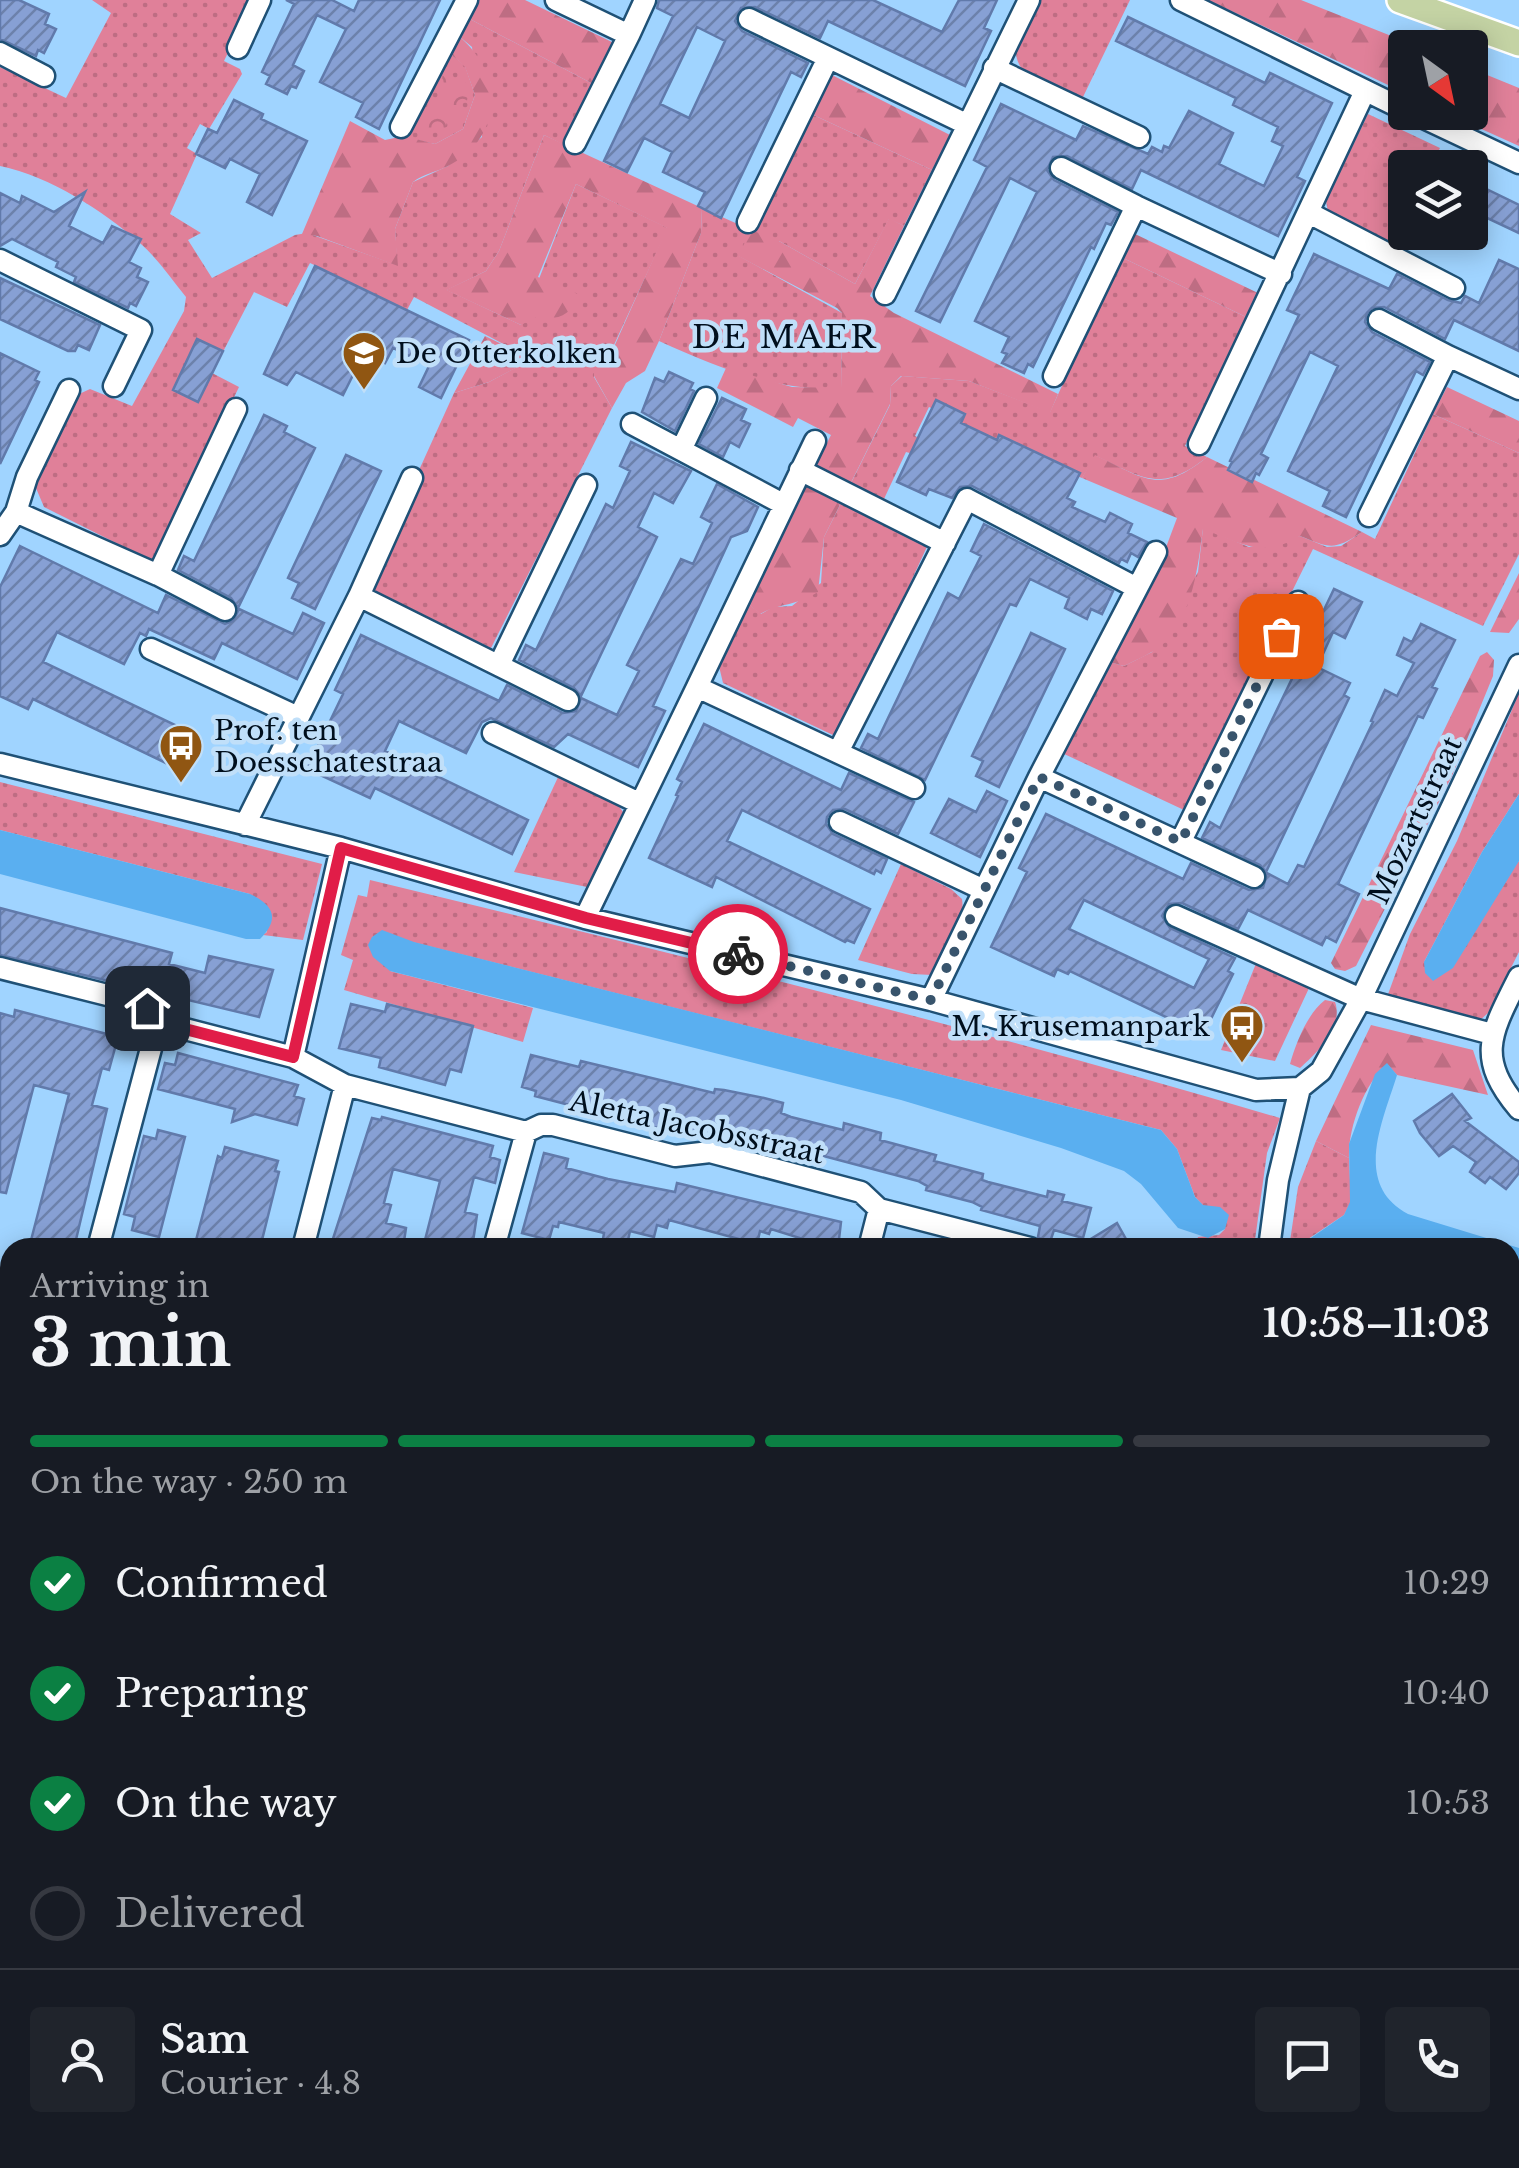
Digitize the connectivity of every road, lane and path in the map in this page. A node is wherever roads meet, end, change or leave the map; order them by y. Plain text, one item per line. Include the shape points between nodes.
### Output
1 (260, 0) edge
2 (467, 0) edge
3 (556, 0) edge
4 (646, 0) edge
5 (1030, 0) edge
6 (1181, 0) edge
7 (1400, 0) edge
8 (749, 19) dead end
9 (629, 35) junction
10 (1519, 43) edge
11 (238, 48) dead end
12 (0, 54) edge
13 (828, 58) junction
14 (994, 68) junction
15 (44, 76) dead end
16 (1365, 91) junction
17 (1388, 102) edge
18 (966, 124) junction
19 (401, 127) dead end
20 (1449, 130) edge
21 (1139, 137) dead end
22 (575, 143) dead end
23 (1519, 163) edge
24 (1062, 168) dead end
25 (1136, 206) junction
26 (1309, 214) junction
27 (748, 222) dead end
28 (0, 260) edge
29 (1281, 274) junction
30 (1454, 288) dead end
31 (885, 294) dead end
32 (1379, 320) dead end
33 (1448, 356) junction
34 (1054, 376) dead end
35 (114, 386) dead end
36 (1519, 389) edge
37 (69, 390) dead end
38 (706, 398) dead end
39 (236, 409) dead end
40 (632, 424) dead end
41 (815, 441) dead end
42 (1200, 444) dead end
43 (682, 448) junction
44 (800, 470) junction
45 (412, 478) dead end
46 (586, 485) dead end
47 (782, 504) junction
48 (16, 512) junction
49 (1369, 516) dead end
50 (0, 536) edge
51 (945, 543) junction
52 (1156, 552) dead end
53 (158, 575) junction
54 (1137, 588) junction
55 (358, 596) junction
56 (1298, 602) dead end
57 (225, 610) dead end
58 (151, 649) dead end
59 (499, 665) junction
60 (1519, 665) edge
61 (697, 687) junction
62 (568, 700) dead end
63 (296, 716) junction
64 (493, 733) dead end
65 (838, 752) junction
66 (0, 764) edge
67 (1039, 777) junction
68 (914, 788) dead end
69 (640, 804) junction
70 (840, 822) dead end
71 (245, 825) junction
72 (1181, 842) junction
73 (341, 848) junction
74 (1254, 878) dead end
75 (984, 890) junction
76 (1176, 916) dead end
77 (586, 918) junction
78 (0, 968) edge
79 (1519, 977) edge
80 (1361, 999) junction
81 (931, 1000) junction
82 (158, 1022) junction
83 (1492, 1034) junction
84 (293, 1057) junction
85 (345, 1086) junction
86 (1300, 1088) junction
87 (1519, 1109) edge
88 (526, 1132) junction
89 (880, 1209) junction
90 (101, 1238) edge
91 (306, 1238) edge
92 (497, 1238) edge
93 (872, 1238) edge
94 (992, 1238) edge
95 (1270, 1238) edge

1 - 11 street
2 - 19 street
3 - 9 street
4 - 9 street
5 - 14 street
6 - 16 street
7 - 10 main road
8 - 13 street
9 - 22 street
12 - 15 street
13 - 18 street
13 - 27 street
14 - 18 street
14 - 21 street
16 - 17 street
16 - 26 street
18 - 31 street
20 - 23 street
24 - 25 street
25 - 29 street
25 - 34 street
26 - 29 street
26 - 30 street
28 - 35 street via 141,330
29 - 42 street
32 - 33 street
33 - 36 street
33 - 49 street
37 - 48 street
38 - 43 street
39 - 53 street
40 - 43 street
41 - 44 street
43 - 47 street
44 - 47 street
44 - 51 street
45 - 55 street
46 - 59 street
47 - 61 street
48 - 50 street
48 - 53 street
51 - 54 street via 966,499
51 - 65 street
52 - 54 street
53 - 57 street
54 - 67 street
55 - 59 street
55 - 63 street
56 - 72 street
58 - 63 street
59 - 62 street
60 - 80 street, Mozartstraat
61 - 65 street
61 - 69 street
63 - 71 street
64 - 69 street
65 - 68 street
66 - 71 street
67 - 72 street
67 - 75 street
69 - 77 street
70 - 75 street
71 - 73 street
72 - 74 street
73 - 77 street
73 - 84 street
75 - 81 street
76 - 80 street
77 - 81 street
78 - 82 street, Aletta Jacobsstraat via 139,1003
79 - 83 street
80 - 83 street
80 - 86 street, Mozartstraat via 1320,1072
81 - 86 street via 1256,1090
82 - 84 street, Aletta Jacobsstraat
82 - 90 street
83 - 87 street via 1492,1070
84 - 85 street, Aletta Jacobsstraat
85 - 88 street, Aletta Jacobsstraat
85 - 91 street
86 - 95 street
88 - 89 street, Aletta Jacobsstraat via 553,1125 675,1156 710,1152 861,1192
88 - 92 street
89 - 93 street
89 - 94 street, Aletta Jacobsstraat

